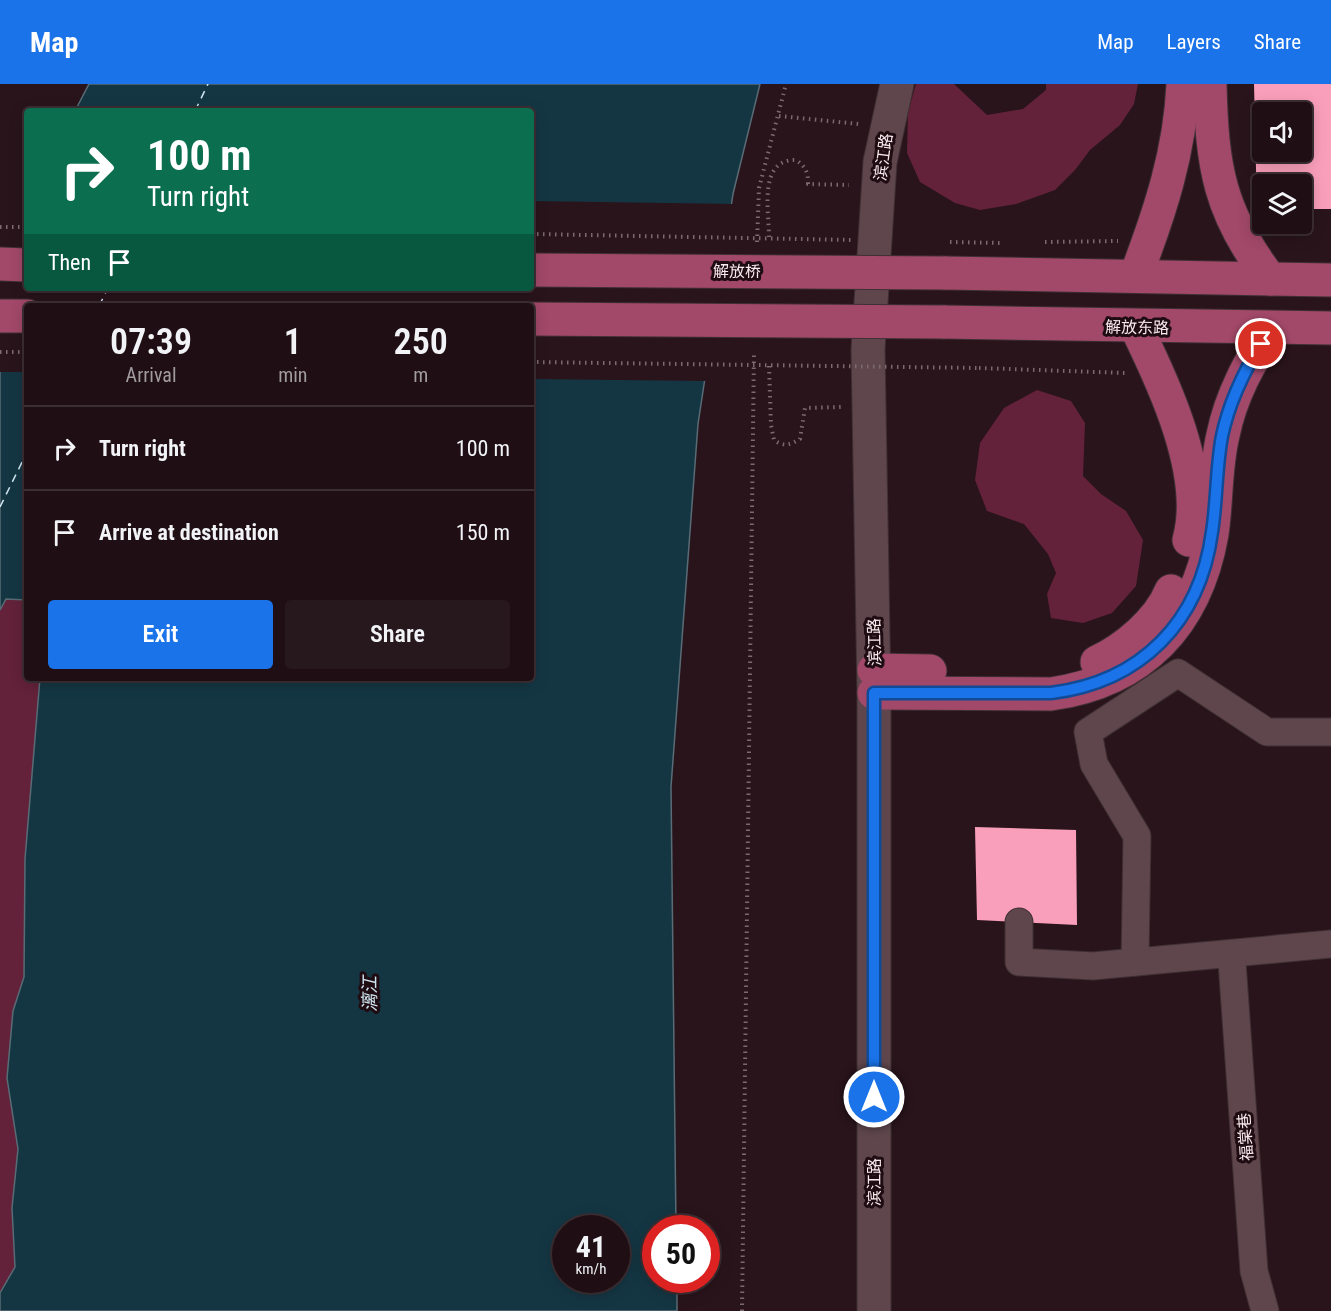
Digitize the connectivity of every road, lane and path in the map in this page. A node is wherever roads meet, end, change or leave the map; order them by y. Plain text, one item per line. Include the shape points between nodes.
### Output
1 (786, 84) edge
2 (897, 84) edge
3 (1183, 84) edge
4 (1210, 84) edge
5 (779, 116) junction
6 (888, 127) junction
7 (879, 186) junction
8 (0, 227) edge
9 (24, 227) edge
10 (534, 234) edge
11 (769, 237) junction
12 (863, 240) dead end
13 (1149, 240) junction
14 (1035, 242) dead end
15 (1012, 243) dead end
16 (756, 253) dead end
17 (943, 257) junction
18 (0, 264) edge
19 (24, 265) edge
20 (534, 270) edge
21 (1136, 275) junction
22 (1270, 279) junction
23 (1331, 280) edge
24 (0, 316) edge
25 (24, 316) edge
26 (534, 319) edge
27 (1136, 327) junction
28 (1271, 328) junction
29 (1331, 328) edge
30 (754, 341) dead end
31 (0, 352) edge
32 (24, 352) edge
33 (534, 362) edge
34 (770, 366) junction
35 (1159, 374) junction
36 (805, 408) dead end
37 (874, 681) junction
38 (1331, 732) edge
39 (1018, 922) dead end
40 (1331, 944) edge
41 (1136, 962) junction
42 (1232, 962) dead end
43 (742, 1311) edge
44 (874, 1311) edge
45 (1264, 1311) edge

1 - 5 path
2 - 6 main road, 滨江路
3 - 13 main road via 1175,156
4 - 22 main road via 1214,150 1229,214 1245,247
5 - 6 path
5 - 16 path via 759,188
6 - 7 main road, 滨江路
7 - 11 path via 808,184 808,172 796,160 780,163 773,169 769,183
7 - 37 main road, 滨江路 via 868,350
8 - 9 path
10 - 11 path, bridge
11 - 12 path, bridge
13 - 14 path
13 - 21 main road
15 - 17 path, bridge
17 - 20 main road, 解放桥, bridge
17 - 21 main road
18 - 19 main road
21 - 22 main road
22 - 23 main road
24 - 25 main road
26 - 27 main road, 解放东路, bridge
27 - 28 main road, 解放东路
27 - 35 main road
28 - 29 main road, 解放东路
28 - 37 main road via 1235,391 1223,434 1204,572 1172,632 1151,653 1127,669 1076,690 1051,693
30 - 43 path
31 - 32 path
33 - 34 path, bridge
34 - 35 path, bridge
34 - 36 path via 774,440 784,446 800,439
35 - 37 main road via 1182,438 1191,483 1191,530 1170,596 1154,618 1113,654 1087,666 1041,674
37 - 44 main road, 滨江路
38 - 41 street via 1267,732 1178,673 1088,732 1094,764 1137,836
39 - 41 street via 1019,962 1093,966
40 - 41 street
42 - 45 street, 福棠巷 via 1254,1270

